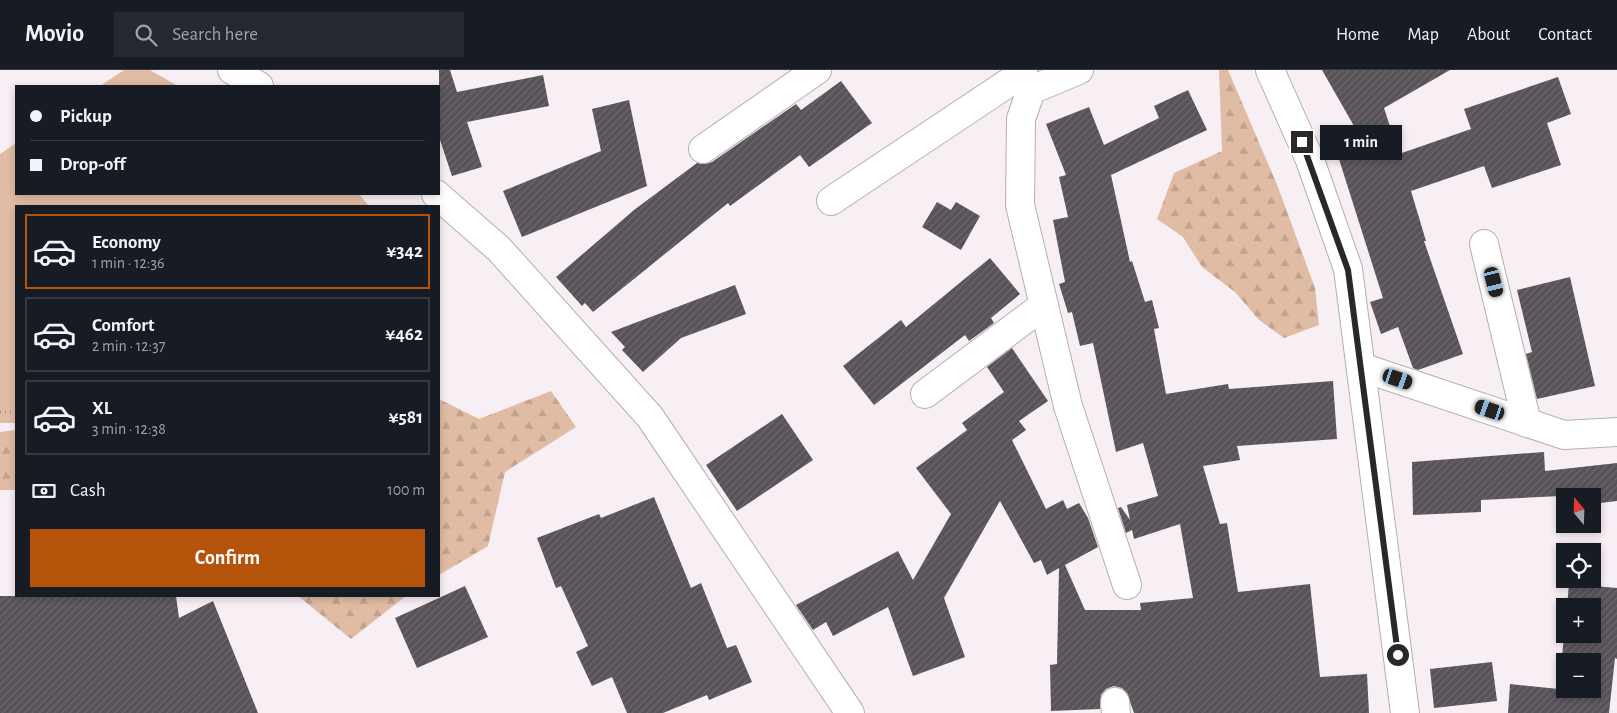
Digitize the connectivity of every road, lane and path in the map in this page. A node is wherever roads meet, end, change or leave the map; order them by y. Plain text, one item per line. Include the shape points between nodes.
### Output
1 (232, 70) edge
2 (817, 70) edge
3 (1079, 70) edge
4 (1270, 70) edge
5 (1025, 78) edge
6 (257, 85) edge
7 (703, 149) dead end
8 (437, 195) edge
9 (831, 201) dead end
10 (1484, 244) dead end
11 (1044, 305) junction
12 (1361, 367) junction
13 (925, 394) dead end
14 (0, 412) edge
15 (15, 412) edge
16 (1527, 423) junction
17 (1617, 432) edge
18 (1127, 585) dead end
19 (850, 713) edge
20 (1405, 713) edge

1 - 6 street
2 - 7 street
3 - 5 street
4 - 12 street via 1310,160 1348,270
5 - 9 street
5 - 11 street via 1020,205
8 - 19 street via 499,249 650,417
10 - 16 street
11 - 13 street
11 - 18 street via 1068,406
12 - 16 street
12 - 20 street
14 - 15 path
16 - 17 street via 1564,435

